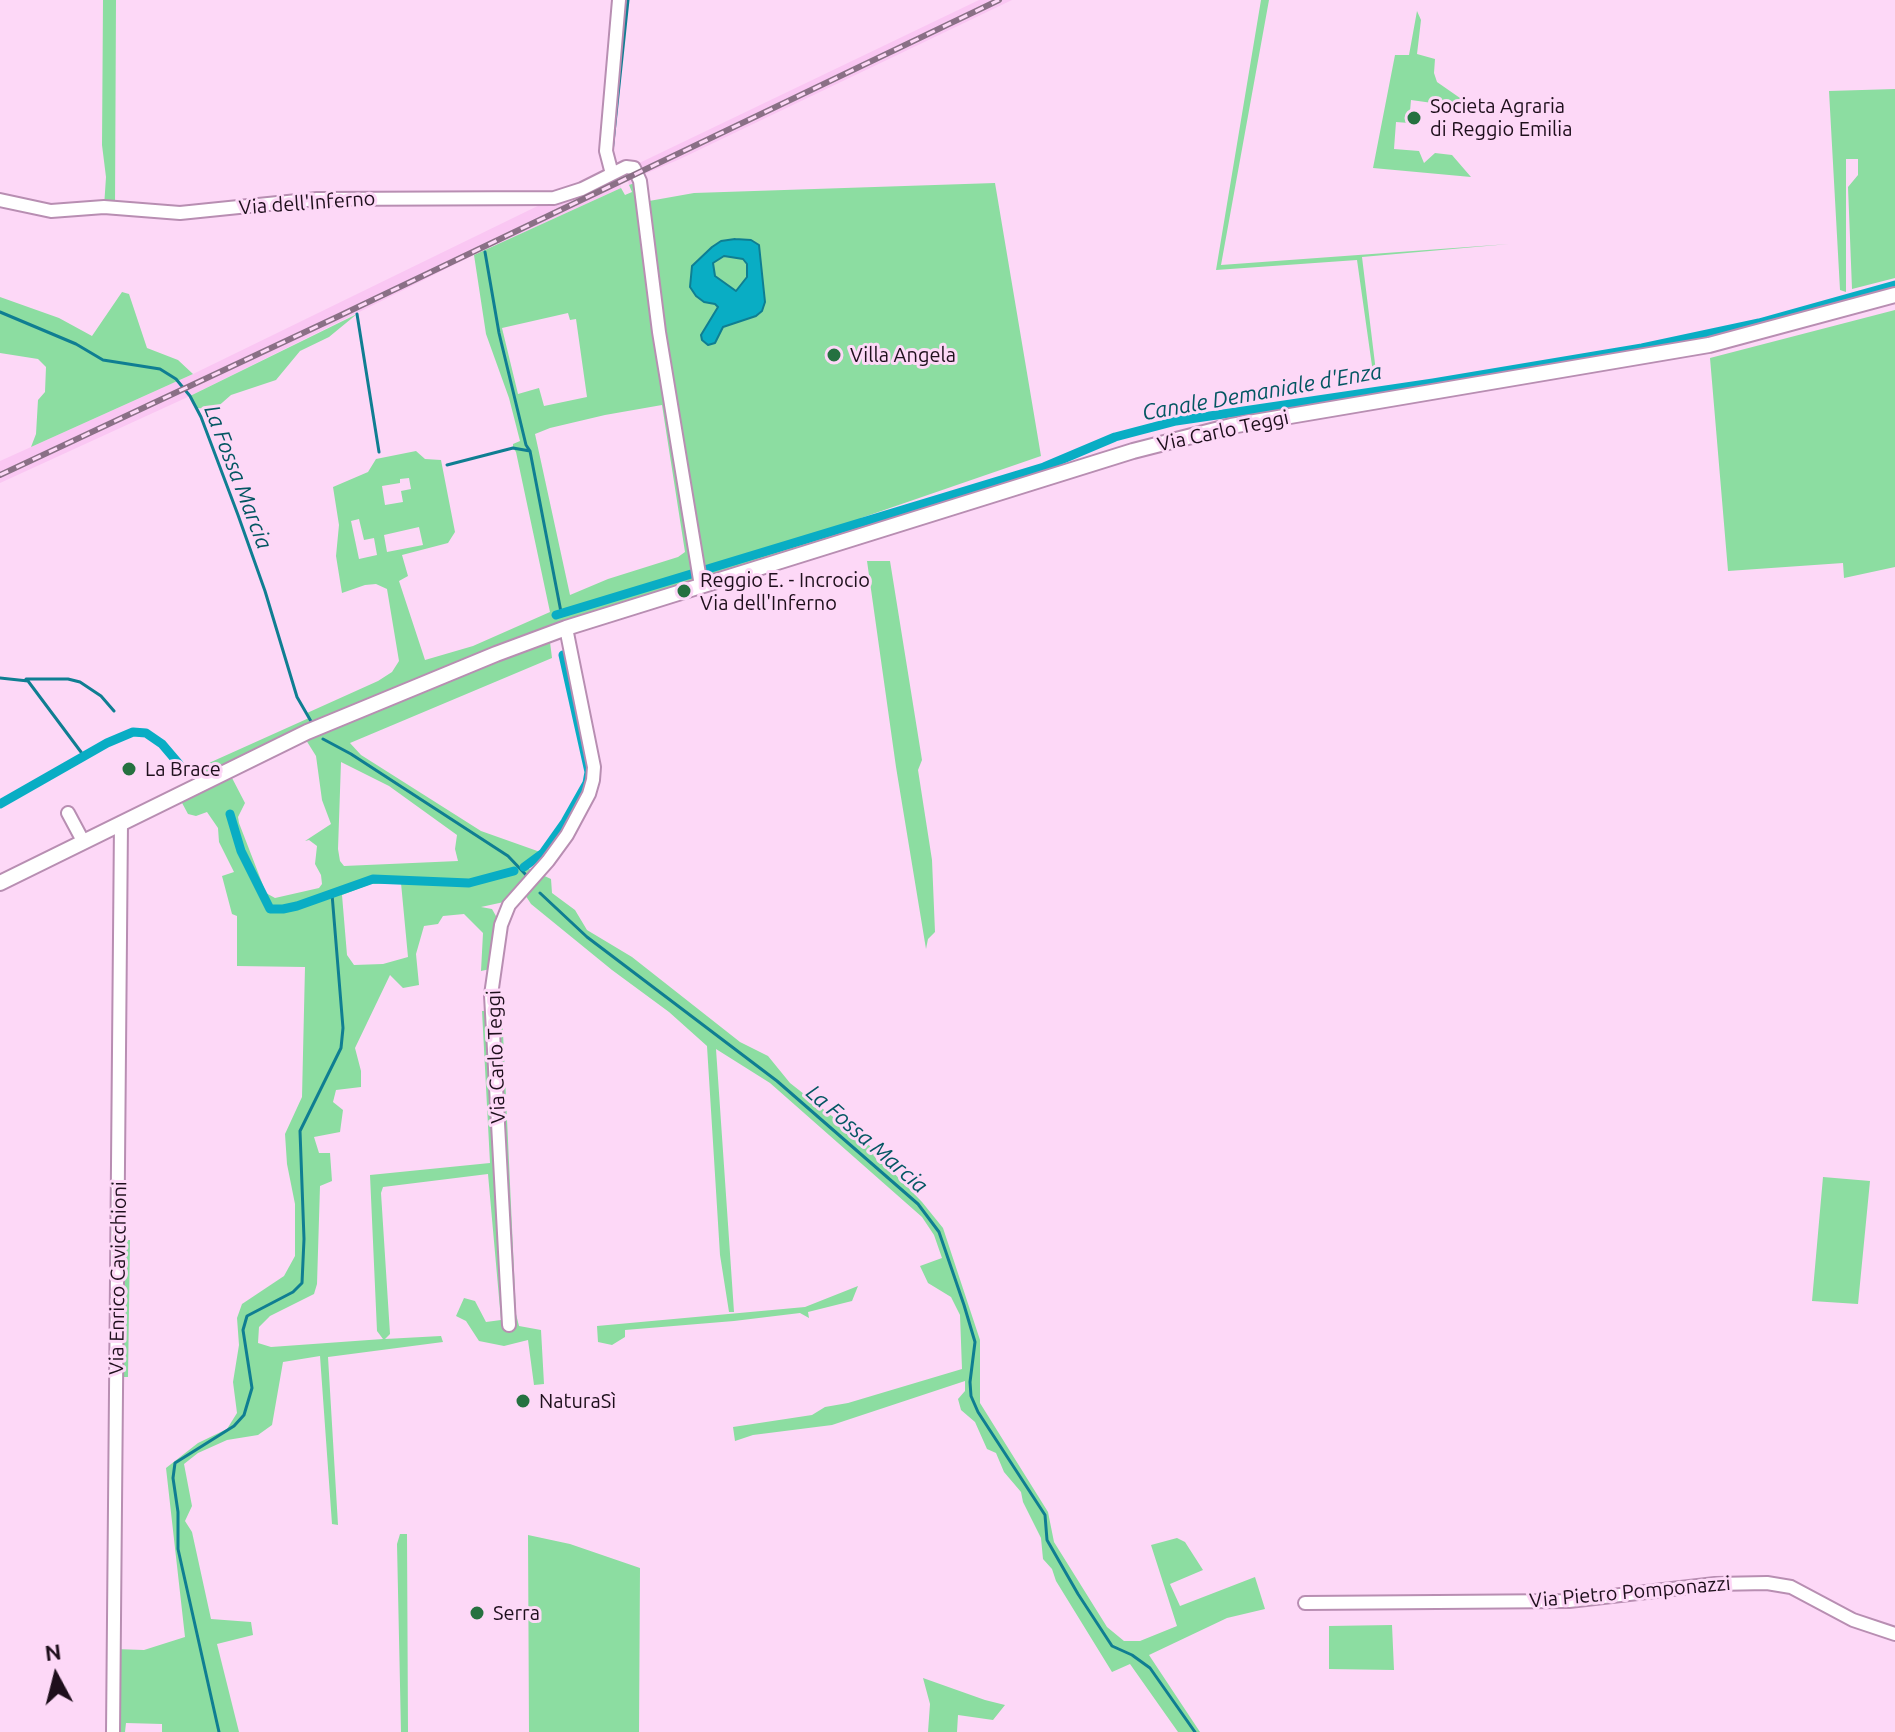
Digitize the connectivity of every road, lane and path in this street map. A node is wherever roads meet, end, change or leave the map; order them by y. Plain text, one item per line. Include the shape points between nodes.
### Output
1 (619, 0) edge
2 (612, 174) junction
3 (0, 200) edge
4 (1895, 295) edge
5 (701, 581) junction
6 (566, 628) junction
7 (68, 813) dead end
8 (121, 823) junction
9 (83, 841) junction
10 (0, 883) edge
11 (509, 1325) dead end
12 (1305, 1603) dead end
13 (1895, 1634) edge
14 (113, 1732) edge

1 - 2 street via 606,155
2 - 3 street, Via dell'Inferno via 554,198 317,199 180,213 104,207 51,211
2 - 5 street via 630,167 639,176
4 - 5 main road, Via Carlo Teggi via 1709,345 1180,438
5 - 6 main road, Via Carlo Teggi
6 - 8 main road, Via Carlo Teggi via 307,732
6 - 11 street, Via Carlo Teggi via 593,780 567,835 509,905 491,995
7 - 9 street
8 - 9 main road, Via Carlo Teggi
8 - 14 street, Via Enrico Cavicchioni
9 - 10 main road, Via Carlo Teggi
12 - 13 street, Via Pietro Pomponazzi via 1569,1601 1767,1583 1791,1587 1853,1620

